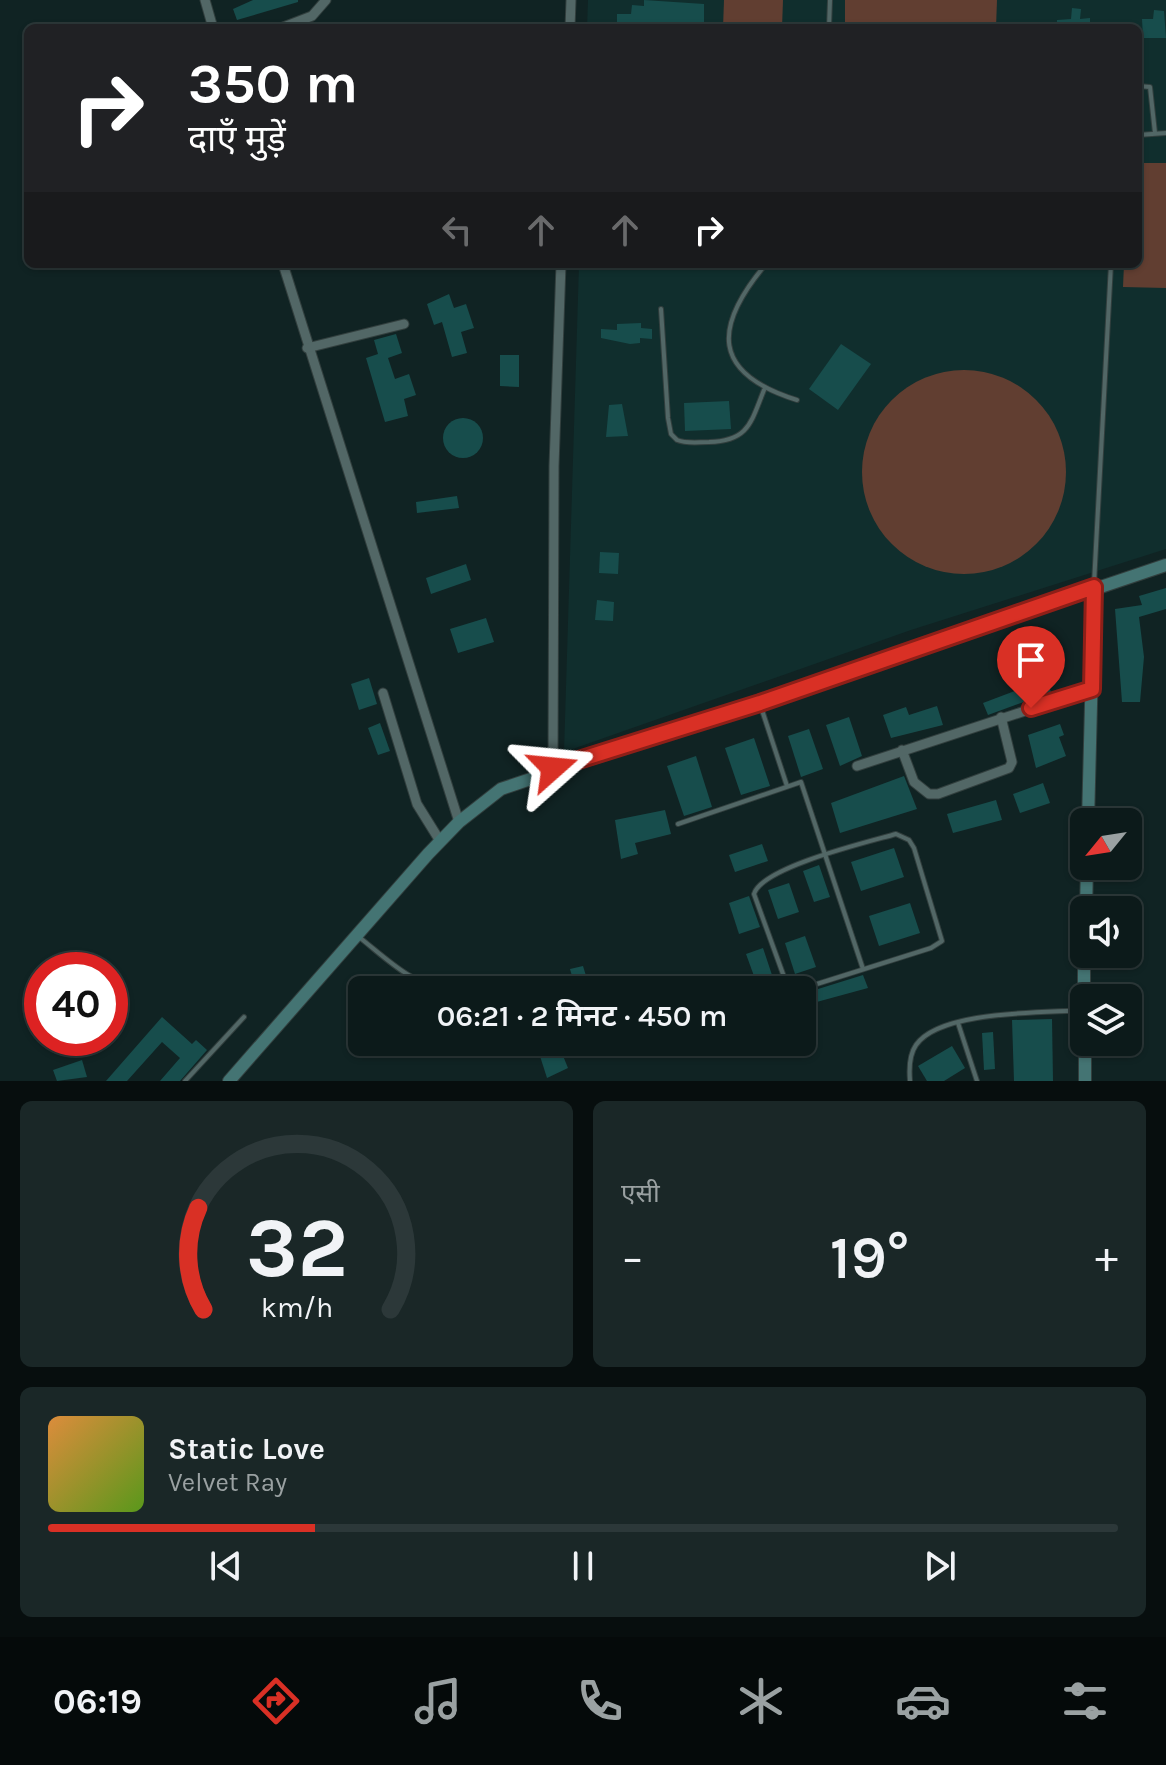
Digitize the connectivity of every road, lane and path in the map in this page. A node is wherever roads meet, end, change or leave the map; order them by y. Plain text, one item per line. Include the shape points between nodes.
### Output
1 (205, 0) edge
2 (326, 0) edge
3 (571, 0) edge
4 (830, 0) edge
5 (212, 24) edge
6 (291, 24) edge
7 (570, 24) edge
8 (829, 24) edge
9 (1142, 86) edge
10 (1155, 133) junction
11 (1166, 133) edge
12 (1142, 135) edge
13 (284, 268) edge
14 (561, 268) edge
15 (763, 268) edge
16 (1111, 268) edge
17 (661, 309) dead end
18 (404, 324) dead end
19 (307, 348) junction
20 (764, 390) junction
21 (797, 400) dead end
22 (1166, 565) edge
23 (1094, 587) junction
24 (1092, 689) junction
25 (383, 693) dead end
26 (760, 703) junction
27 (1001, 717) junction
28 (902, 750) junction
29 (857, 766) dead end
30 (553, 768) junction
31 (787, 786) junction
32 (1088, 808) edge
33 (459, 822) junction
34 (678, 824) dead end
35 (440, 841) junction
36 (823, 856) junction
37 (357, 935) junction
38 (863, 969) junction
39 (407, 976) edge
40 (1070, 1011) edge
41 (244, 1017) dead end
42 (958, 1022) junction
43 (1085, 1056) edge
44 (185, 1081) edge
45 (229, 1081) edge
46 (910, 1081) edge
47 (977, 1081) edge
48 (1085, 1081) edge

1 - 5 street
2 - 6 street via 312,16
3 - 7 street
4 - 8 lane
9 - 10 lane via 1150,87
10 - 11 lane
10 - 12 lane
13 - 19 street
14 - 30 street
15 - 20 lane via 735,306 730,328 738,367
16 - 23 lane
17 - 20 lane via 668,418 677,440 737,438
18 - 19 street
19 - 33 street
20 - 21 lane
22 - 23 street
23 - 24 street
23 - 26 street
24 - 27 street
24 - 32 street
25 - 35 street via 417,804
26 - 30 street
26 - 31 lane
27 - 28 street
27 - 28 street via 1009,768 938,794 929,794 914,782
28 - 29 street
30 - 33 street via 501,789
31 - 34 lane
31 - 36 lane via 801,782
33 - 35 street
35 - 37 street
36 - 38 lane
36 - 38 lane via 756,888 782,976 787,985 801,989
36 - 38 lane via 896,834 914,848 942,941
37 - 39 lane
37 - 45 street
40 - 42 lane
41 - 44 lane
42 - 46 lane via 918,1042 910,1061
42 - 47 lane
43 - 48 street

